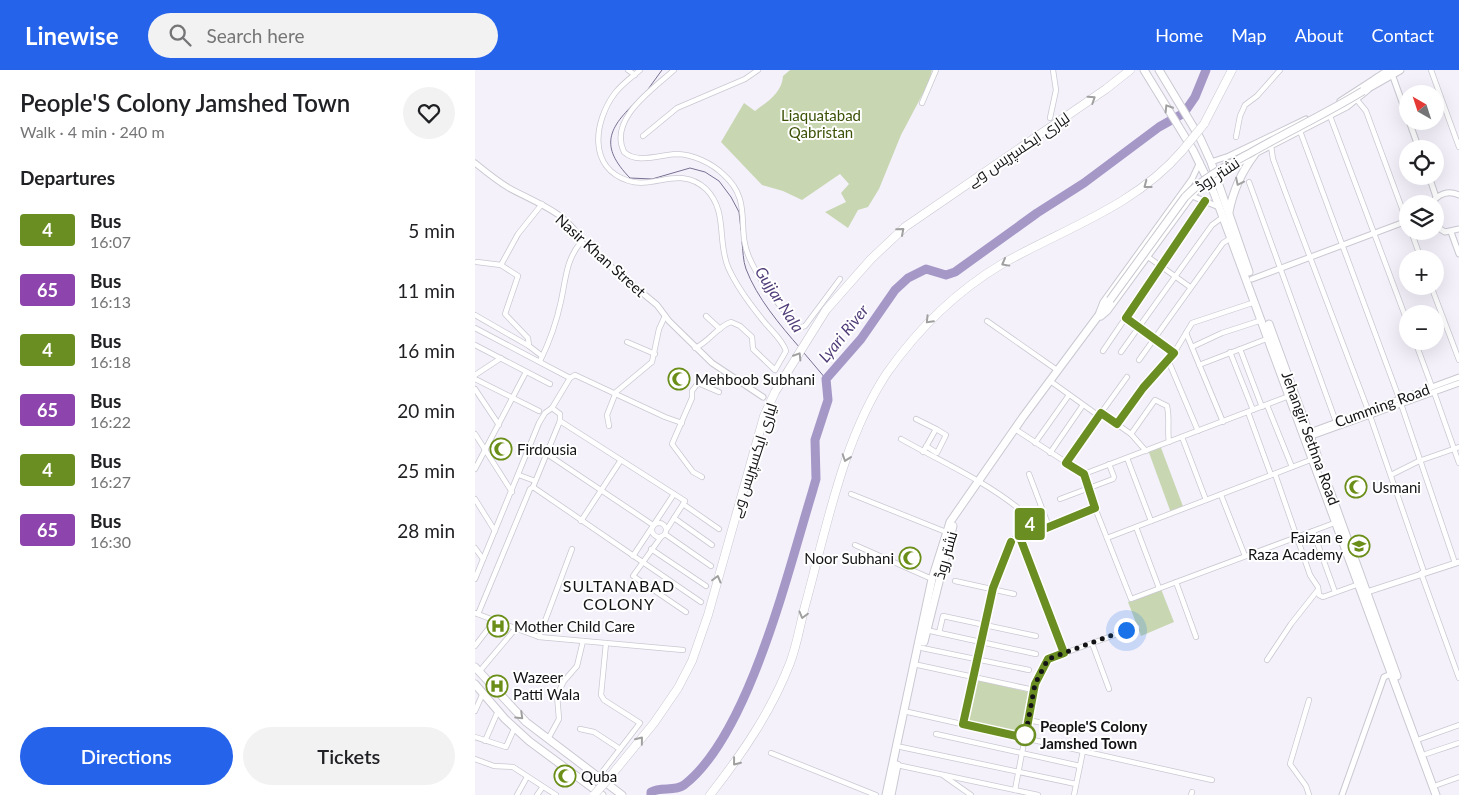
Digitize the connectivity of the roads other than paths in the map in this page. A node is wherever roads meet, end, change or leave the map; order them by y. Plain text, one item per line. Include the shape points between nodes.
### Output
1 (628, 70) edge
2 (641, 70) edge
3 (674, 70) edge
4 (758, 70) edge
5 (936, 70) edge
6 (1053, 70) edge
7 (1130, 70) edge
8 (1144, 70) edge
9 (1159, 70) edge
10 (1231, 70) edge
11 (1280, 70) edge
12 (1400, 70) edge
13 (1431, 70) edge
14 (1378, 72) edge
15 (1391, 72) edge
16 (635, 75) junction
17 (1373, 84) junction
18 (1363, 91) junction
19 (1399, 94) edge
20 (1357, 100) junction
21 (922, 103) dead end
22 (1330, 116) junction
23 (1050, 118) dead end
24 (1300, 131) junction
25 (643, 136) dead end
26 (1236, 138) dead end
27 (1271, 146) junction
28 (1459, 147) edge
29 (1255, 154) junction
30 (1229, 156) junction
31 (1200, 162) junction
32 (1211, 162) junction
33 (475, 163) edge
34 (1235, 167) junction
35 (1216, 177) junction
36 (1208, 180) junction
37 (1249, 182) dead end
38 (1441, 195) edge
39 (1459, 195) edge
40 (1192, 196) junction
41 (1205, 201) junction
42 (1399, 201) edge
43 (542, 204) junction
44 (1219, 207) junction
45 (1226, 215) junction
46 (1399, 225) edge
47 (1459, 229) edge
48 (1444, 231) edge
49 (1451, 232) junction
50 (1374, 234) junction
51 (1231, 238) junction
52 (581, 242) junction
53 (1342, 246) junction
54 (1459, 254) edge
55 (1310, 257) junction
56 (1148, 258) junction
57 (477, 262) dead end
58 (501, 265) junction
59 (1162, 268) junction
60 (1280, 269) junction
61 (1174, 277) junction
62 (840, 279) dead end
63 (1251, 279) junction
64 (1190, 287) junction
65 (1434, 295) edge
66 (1255, 302) junction
67 (1401, 305) edge
68 (475, 315) edge
69 (665, 316) junction
70 (706, 316) dead end
71 (1101, 316) junction
72 (1126, 318) junction
73 (1262, 320) junction
74 (987, 321) dead end
75 (1138, 327) junction
76 (475, 328) edge
77 (720, 329) junction
78 (1186, 333) junction
79 (1154, 338) junction
80 (1269, 338) junction
81 (627, 342) dead end
82 (475, 345) edge
83 (529, 346) junction
84 (1192, 347) junction
85 (695, 348) junction
86 (1240, 349) junction
87 (1418, 350) edge
88 (1103, 351) dead end
89 (1121, 352) dead end
90 (1230, 352) junction
91 (1174, 353) junction
92 (655, 354) junction
93 (501, 358) junction
94 (541, 358) junction
95 (1139, 360) dead end
96 (1168, 360) junction
97 (1459, 360) edge
98 (1199, 364) junction
99 (1057, 370) junction
100 (526, 372) junction
101 (475, 375) edge
102 (1127, 377) dead end
103 (1459, 377) edge
104 (475, 378) edge
105 (569, 378) junction
106 (1053, 383) junction
107 (1459, 383) edge
108 (549, 384) dead end
109 (475, 389) edge
110 (1433, 389) junction
111 (616, 392) junction
112 (719, 392) dead end
113 (1069, 395) junction
114 (1290, 396) junction
115 (763, 397) dead end
116 (513, 398) junction
117 (1400, 401) junction
118 (1083, 405) junction
119 (1264, 406) junction
120 (552, 408) junction
121 (539, 411) dead end
122 (1250, 411) junction
123 (1369, 413) junction
124 (1100, 415) junction
125 (916, 419) dead end
126 (560, 421) junction
127 (1223, 422) junction
128 (1336, 422) junction
129 (682, 423) junction
130 (1117, 424) junction
131 (499, 425) junction
132 (609, 426) dead end
133 (936, 430) junction
134 (1018, 431) junction
135 (1198, 431) junction
136 (475, 434) edge
137 (1131, 434) junction
138 (1307, 435) junction
139 (1183, 437) junction
140 (901, 439) dead end
141 (1169, 442) junction
142 (1035, 443) junction
143 (927, 446) junction
144 (1457, 448) edge
145 (485, 449) junction
146 (1146, 451) junction
147 (923, 452) junction
148 (1050, 453) junction
149 (547, 454) junction
150 (1127, 458) junction
151 (1314, 459) junction
152 (621, 460) junction
153 (1419, 461) junction
154 (1066, 463) junction
155 (1109, 464) junction
156 (1459, 464) edge
157 (1292, 467) junction
158 (475, 469) edge
159 (1029, 474) dead end
160 (1084, 474) junction
161 (519, 475) junction
162 (1273, 475) junction
163 (1391, 475) junction
164 (702, 477) dead end
165 (535, 481) junction
166 (980, 482) junction
167 (533, 487) junction
168 (1088, 488) junction
169 (601, 490) junction
170 (512, 492) junction
171 (674, 494) junction
172 (851, 494) dead end
173 (1221, 495) junction
174 (1060, 499) dead end
175 (475, 500) edge
176 (1206, 500) junction
177 (683, 504) junction
178 (1095, 508) junction
179 (673, 518) junction
180 (581, 520) junction
181 (1028, 520) junction
182 (1151, 521) junction
183 (1337, 522) junction
184 (653, 526) junction
185 (1049, 527) junction
186 (1136, 527) junction
187 (667, 529) junction
188 (719, 529) dead end
189 (495, 531) junction
190 (1313, 531) junction
191 (946, 532) junction
192 (1019, 535) junction
193 (663, 536) junction
194 (1298, 537) junction
195 (1107, 538) junction
196 (712, 545) dead end
197 (855, 545) dead end
198 (475, 548) edge
199 (651, 549) junction
200 (572, 550) dead end
201 (633, 556) junction
202 (1245, 556) junction
203 (483, 559) junction
204 (642, 562) junction
205 (1457, 563) edge
206 (711, 566) dead end
207 (476, 571) edge
208 (1423, 573) junction
209 (475, 579) edge
210 (932, 579) junction
211 (955, 581) dead end
212 (1175, 582) junction
213 (1359, 584) junction
214 (706, 586) dead end
215 (993, 588) junction
216 (1159, 588) junction
217 (1317, 591) junction
218 (1335, 592) junction
219 (1367, 592) junction
220 (1014, 594) dead end
221 (701, 602) dead end
222 (686, 612) dead end
223 (477, 614) edge
224 (495, 620) junction
225 (985, 624) junction
226 (1137, 627) dead end
227 (516, 628) junction
228 (926, 630) junction
229 (939, 632) junction
230 (1036, 636) dead end
231 (539, 637) junction
232 (1196, 637) dead end
233 (583, 641) junction
234 (981, 641) junction
235 (606, 643) junction
236 (1092, 643) junction
237 (475, 646) edge
238 (922, 648) junction
239 (683, 650) dead end
240 (1064, 653) junction
241 (1036, 654) dead end
242 (977, 658) junction
243 (1267, 660) dead end
244 (918, 665) junction
245 (477, 670) edge
246 (1029, 670) dead end
247 (1391, 674) junction
248 (973, 677) junction
249 (1459, 678) edge
250 (475, 684) edge
251 (1109, 690) dead end
252 (483, 693) junction
253 (1033, 693) junction
254 (1309, 700) dead end
255 (475, 711) edge
256 (498, 711) junction
257 (908, 712) junction
258 (1028, 720) junction
259 (963, 724) junction
260 (1459, 725) edge
261 (515, 729) junction
262 (580, 729) dead end
263 (1082, 731) dead end
264 (936, 734) dead end
265 (475, 737) edge
266 (1025, 738) junction
267 (548, 739) junction
268 (1420, 739) junction
269 (485, 741) junction
270 (1459, 743) edge
271 (901, 747) junction
272 (620, 749) junction
273 (1083, 751) junction
274 (771, 753) dead end
275 (1022, 753) junction
276 (1426, 754) junction
277 (475, 759) edge
278 (897, 764) junction
279 (1080, 766) junction
280 (1019, 772) junction
281 (601, 774) junction
282 (941, 774) junction
283 (527, 777) junction
284 (1459, 777) edge
285 (1212, 780) dead end
286 (1076, 784) junction
287 (1437, 785) junction
288 (542, 788) junction
289 (1015, 790) junction
290 (517, 795) edge
291 (537, 795) edge
292 (556, 795) edge
293 (594, 795) edge
294 (602, 795) edge
295 (623, 795) edge
296 (710, 795) edge
297 (876, 795) edge
298 (886, 795) edge
299 (891, 795) edge
300 (971, 795) edge
301 (1038, 795) edge
302 (1074, 795) edge
303 (1309, 795) edge
304 (1342, 795) edge
305 (1436, 795) edge
306 (1441, 795) edge

1 - 16 street
2 - 16 street
3 - 62 street via 626,119 621,140 624,152 635,158 689,156 725,175 741,203 748,255 773,297 799,328 805,326
4 - 25 street via 720,91 677,108
5 - 21 street
6 - 23 street via 1056,90
293 -> 7 highway, لیاری ایکسپریس وے, bridge via 654,723 692,661 707,621 764,416 775,392 826,310 871,259 905,228
31 -> 8 main road, Jehangir Sethna Road
9 - 32 main road, Jehangir Sethna Road
10 -> 296 highway, bridge via 1204,124 1155,178 1108,209 1016,256 978,280 943,306 899,356 869,403 847,454 790,662 766,715 743,753
11 - 26 street via 1245,105
12 - 15 main road
13 - 28 street
14 - 15 main road
14 - 18 main road
14 - 30 street, نشتر روڈ via 1330,107
15 - 17 main road
15 - 19 street
16 - 77 street via 615,93 602,117 598,132 602,159 616,174 630,182 679,178 692,180 706,189 719,208 728,266 786,353 775,370 753,349 752,337 740,326 731,322
17 - 18 main road
17 - 20 street, نشتر روڈ
18 - 71 main road, نشتر روڈ, bridge via 1200,183 1185,197
20 - 22 street, نشتر روڈ
20 - 42 street via 1366,112
22 - 24 street, نشتر روڈ
22 - 50 street
24 - 27 street, نشتر روڈ
24 - 53 street
27 - 29 street, نشتر روڈ
27 - 55 street
29 - 34 street, نشتر روڈ
29 -> 45 main road via 1232,195
30 - 32 street, نشتر روڈ
30 - 34 street
31 - 36 main road, Jehangir Sethna Road
31 - 71 street, نشتر روڈ via 1192,178 1103,302
32 - 35 main road, Jehangir Sethna Road
33 - 43 street, Nasir Khan Street via 491,177
34 - 35 street, نشتر روڈ
35 - 45 main road, Jehangir Sethna Road
36 - 40 street, نشتر روڈ
36 - 44 main road, Jehangir Sethna Road
37 - 60 street
38 - 39 street via 1449,192
40 - 41 street, نشتر روڈ
40 - 56 street, نشتر روڈ
41 - 44 street, نشتر روڈ
41 - 59 street
43 - 52 street, Nasir Khan Street via 577,231
43 - 58 street via 517,234
44 - 45 main road, Jehangir Sethna Road
45 - 51 main road, Jehangir Sethna Road
45 - 61 street via 1212,225
45 - 63 main road, Jehangir Sethna Road
46 - 50 street
47 - 49 street
48 - 49 street
49 - 54 street
50 - 53 street
50 - 67 street
51 - 64 street via 1223,243
51 - 66 main road, Jehangir Sethna Road
52 - 69 street, Nasir Khan Street via 657,305
52 - 94 street via 567,264 561,302
53 - 55 street
53 - 117 street
55 - 60 street
55 - 123 street
56 - 59 street
56 - 71 street, نشتر روڈ
57 - 58 street
58 - 83 street via 518,276 505,314 528,338
59 - 61 street
59 - 72 street
60 - 63 street
60 - 128 street
61 - 64 street
61 - 75 street
63 - 138 main road, Jehangir Sethna Road
64 - 79 street
65 - 97 street
66 - 73 main road, Jehangir Sethna Road
66 - 78 street via 1192,323
68 - 83 street
69 - 85 street, Nasir Khan Street
69 - 92 street
70 - 77 street
71 - 99 main road, نشتر روڈ
71 - 106 main road, نشتر روڈ
72 - 75 street
72 - 88 street
73 - 80 main road, Jehangir Sethna Road
73 - 84 street
74 - 99 street
75 - 79 street
75 - 89 street
76 - 94 street
77 - 85 street via 706,344
78 - 84 street
78 - 91 street
79 - 91 street
79 - 95 street
80 - 86 street
80 - 114 main road, Jehangir Sethna Road
81 - 92 street
82 - 93 street
83 - 94 street
84 - 98 street
85 - 115 street, Nasir Khan Street
86 - 90 street
86 - 119 street
87 - 110 street
90 - 98 street
90 - 122 street
91 - 96 street
92 - 111 street via 646,369
93 - 100 street
93 - 101 street
94 - 105 street
96 - 130 street
96 - 135 street
98 - 127 street
99 - 166 main road, نشتر روڈ
100 - 108 street
100 - 116 street
102 - 124 street
103 - 110 street, Cumming Road
104 - 116 street
105 - 111 street via 575,375
105 - 120 street
106 - 113 street
106 - 134 main road, نشتر روڈ
107 - 110 street, Cumming Road
109 - 131 street
110 - 117 street, Cumming Road
110 - 144 street
111 - 129 street via 665,418
111 - 132 street via 607,415
112 - 129 street via 697,383
113 - 118 street
113 - 142 street
114 - 119 street
114 - 138 main road, Jehangir Sethna Road
116 - 121 street
116 - 131 street
117 - 123 street, Cumming Road
117 - 153 street
118 - 124 street
118 - 148 street
119 - 122 street
119 - 157 street
120 - 126 street via 561,414
120 - 161 street via 539,423
122 - 127 street
122 - 162 street
123 - 128 street, Cumming Road
123 - 138 street, Cumming Road
123 - 163 street
124 - 130 street
124 - 154 street
125 - 133 street
126 - 149 street
126 - 152 street
127 - 135 street
128 - 138 street, Cumming Road
129 - 164 street via 671,444 693,472
130 - 137 street
131 - 145 street
133 - 143 street
133 - 143 street via 946,435 937,453
134 - 142 street
134 - 166 main road, نشتر روڈ
135 - 139 street
136 - 145 street
137 - 141 street via 1155,400 1167,406
137 - 146 street
138 - 151 main road, Jehangir Sethna Road
138 - 219 main road, Jehangir Sethna Road
139 - 141 street
139 - 176 street
140 - 147 street
141 - 146 street
142 - 148 street
143 - 147 street
144 - 153 street
144 - 156 street
145 - 158 street
145 - 170 street
146 - 150 street
147 - 166 street
148 - 154 street
149 - 165 street
149 - 169 street
150 - 155 street
150 - 182 street
151 - 157 street
151 - 183 main road, Jehangir Sethna Road
152 - 169 street
152 - 171 street
153 - 163 street
153 - 205 street
154 - 160 street
155 - 160 street
155 - 168 street via 1114,478
157 - 162 street
159 - 185 street
160 - 168 street
161 - 165 street
161 - 170 street
162 - 173 street
162 - 194 street
163 - 208 street
165 - 167 street
166 - 181 street via 1019,509
166 - 191 main road, نشتر روڈ
166 - 228 main road, نشتر روڈ via 952,527
167 - 180 street
167 - 223 street
168 - 174 street
168 - 178 street
169 - 180 street
169 - 184 street
170 - 189 street
171 - 177 street via 685,501
171 - 184 street
172 - 191 street
173 - 176 street
173 - 202 street
175 - 189 street
176 - 182 street
177 - 179 street
177 - 188 street
178 - 185 street
178 - 195 street
179 - 187 street
179 - 196 street
180 - 201 street
181 - 185 street via 1035,530
181 - 192 street
182 - 186 street
183 - 190 street
183 - 213 main road, Jehangir Sethna Road
184 - 187 street via 660,522
184 - 193 street via 653,533
184 - 201 street
186 - 195 street
186 - 216 street
187 - 193 street
189 - 203 street
190 - 194 street
190 - 218 street
191 - 210 main road, نشتر روڈ
192 - 215 street via 1009,546
192 - 240 street
193 - 199 street
193 - 206 street
194 - 202 street
194 - 217 street
195 - 216 street via 1131,598
197 - 210 street
198 - 203 street
199 - 204 street
199 - 214 street
200 - 231 street
201 - 204 street
202 - 212 street
203 - 207 street
204 - 221 street
204 - 222 street via 633,576
205 - 208 street
207 - 209 street
208 - 219 street
208 - 249 street
210 - 298 main road, نشتر روڈ
211 - 215 street
212 - 216 street
212 - 232 street
213 - 218 street
213 - 247 main road, Jehangir Sethna Road
215 - 220 street
215 - 225 street
217 - 218 street via 1320,597
217 - 243 street
219 - 268 main road, Jehangir Sethna Road
223 - 224 street
224 - 227 street
224 - 237 street
225 - 229 street via 943,616
225 - 230 street
225 - 234 street
226 - 236 street
227 - 231 street
227 - 245 street
228 - 229 street
228 - 238 main road, نشتر روڈ
229 - 234 street
231 - 233 street
233 - 235 street
233 - 267 street via 577,666 557,695 559,718
234 - 241 street
234 - 242 street
235 - 239 street
235 - 272 street via 601,695 640,723
236 - 240 street
236 - 251 street
238 - 242 street
238 - 244 main road, نشتر روڈ
240 - 253 street via 1048,659
242 - 246 street
242 - 248 street
244 - 248 street
244 - 257 main road, نشتر روڈ
245 -> 267 main road via 515,712
247 - 304 street via 1384,677
247 - 305 main road, Jehangir Sethna Road
248 - 253 street via 1029,689
248 - 259 street
250 - 252 main road
252 - 255 street
252 - 256 main road
253 - 258 street
254 - 303 street via 1290,764
256 - 261 main road
256 - 269 street
257 - 259 street
257 - 271 main road, نشتر روڈ
258 - 263 street
258 - 266 street
259 - 266 street
260 - 268 street
261 - 269 street via 506,747
261 - 294 main road, bridge
262 - 272 street via 594,732
264 - 275 street
265 - 269 street
266 - 273 street
266 - 275 street
267 - 281 main road
268 - 276 main road, Jehangir Sethna Road
270 - 276 street
271 - 278 main road, نشتر روڈ
271 - 280 street
272 - 281 street
273 - 279 street
273 - 285 street
274 - 297 street
275 - 279 street
275 - 280 street
276 - 287 main road, Jehangir Sethna Road
277 - 283 street via 494,766 513,767
278 - 282 street
278 - 299 main road, نشتر روڈ
279 - 286 street
280 - 286 street
280 - 289 street
281 - 295 main road
282 - 289 street
282 - 300 street
283 - 288 street
283 - 290 street
284 - 287 street
286 - 302 street
287 - 306 main road, Jehangir Sethna Road
288 - 291 street
288 - 292 street
289 - 301 street

